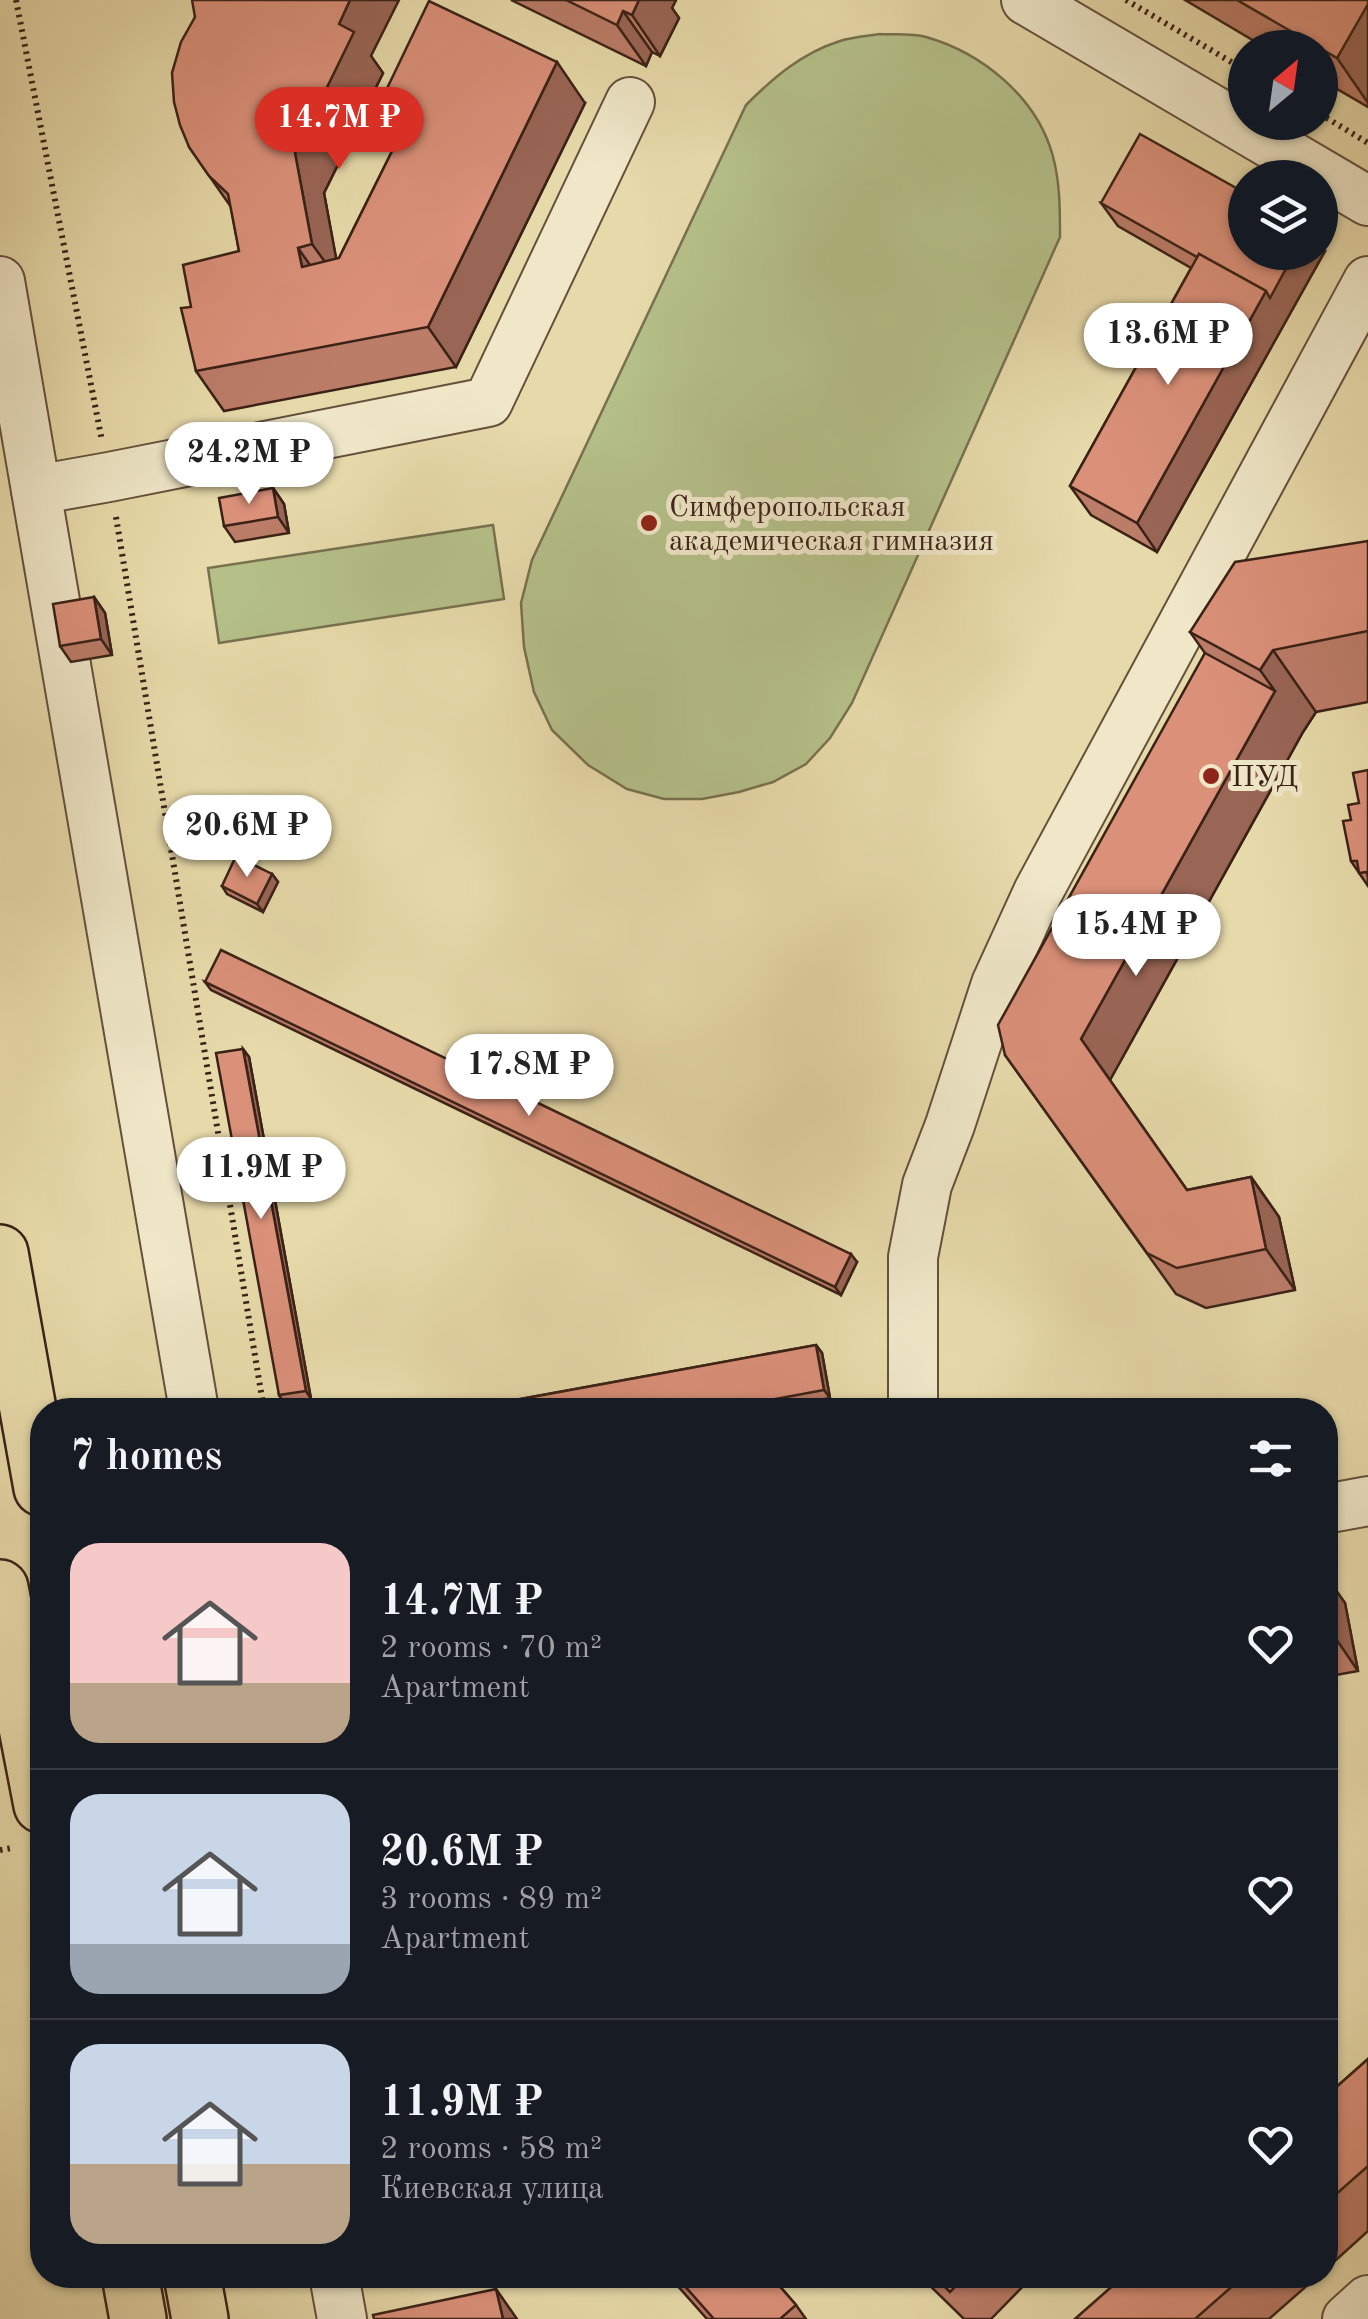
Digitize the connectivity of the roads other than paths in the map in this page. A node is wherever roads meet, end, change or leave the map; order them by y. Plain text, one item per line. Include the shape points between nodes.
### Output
1 (1026, 0) edge
2 (630, 102) dead end
3 (1368, 201) edge
4 (0, 281) edge
5 (1368, 281) edge
6 (36, 490) junction
7 (0, 1254) edge
8 (192, 1398) edge
9 (913, 1398) edge
10 (30, 1421) edge
11 (1368, 1501) edge
12 (1338, 1507) edge
13 (0, 1588) edge
14 (26, 1786) edge
15 (132, 2288) edge
16 (194, 2288) edge
17 (336, 2288) edge
18 (1368, 2300) edge
19 (138, 2319) edge
20 (200, 2319) edge
21 (342, 2319) edge
22 (1347, 2319) edge

1 - 3 street
2 - 6 street via 488,402
4 - 6 street
5 - 9 street via 1048,874 996,984 927,1185 913,1256
6 - 8 street
7 - 10 main road
11 - 12 street
13 - 14 main road
15 - 19 main road
16 - 20 main road
17 - 21 street
18 - 22 street

